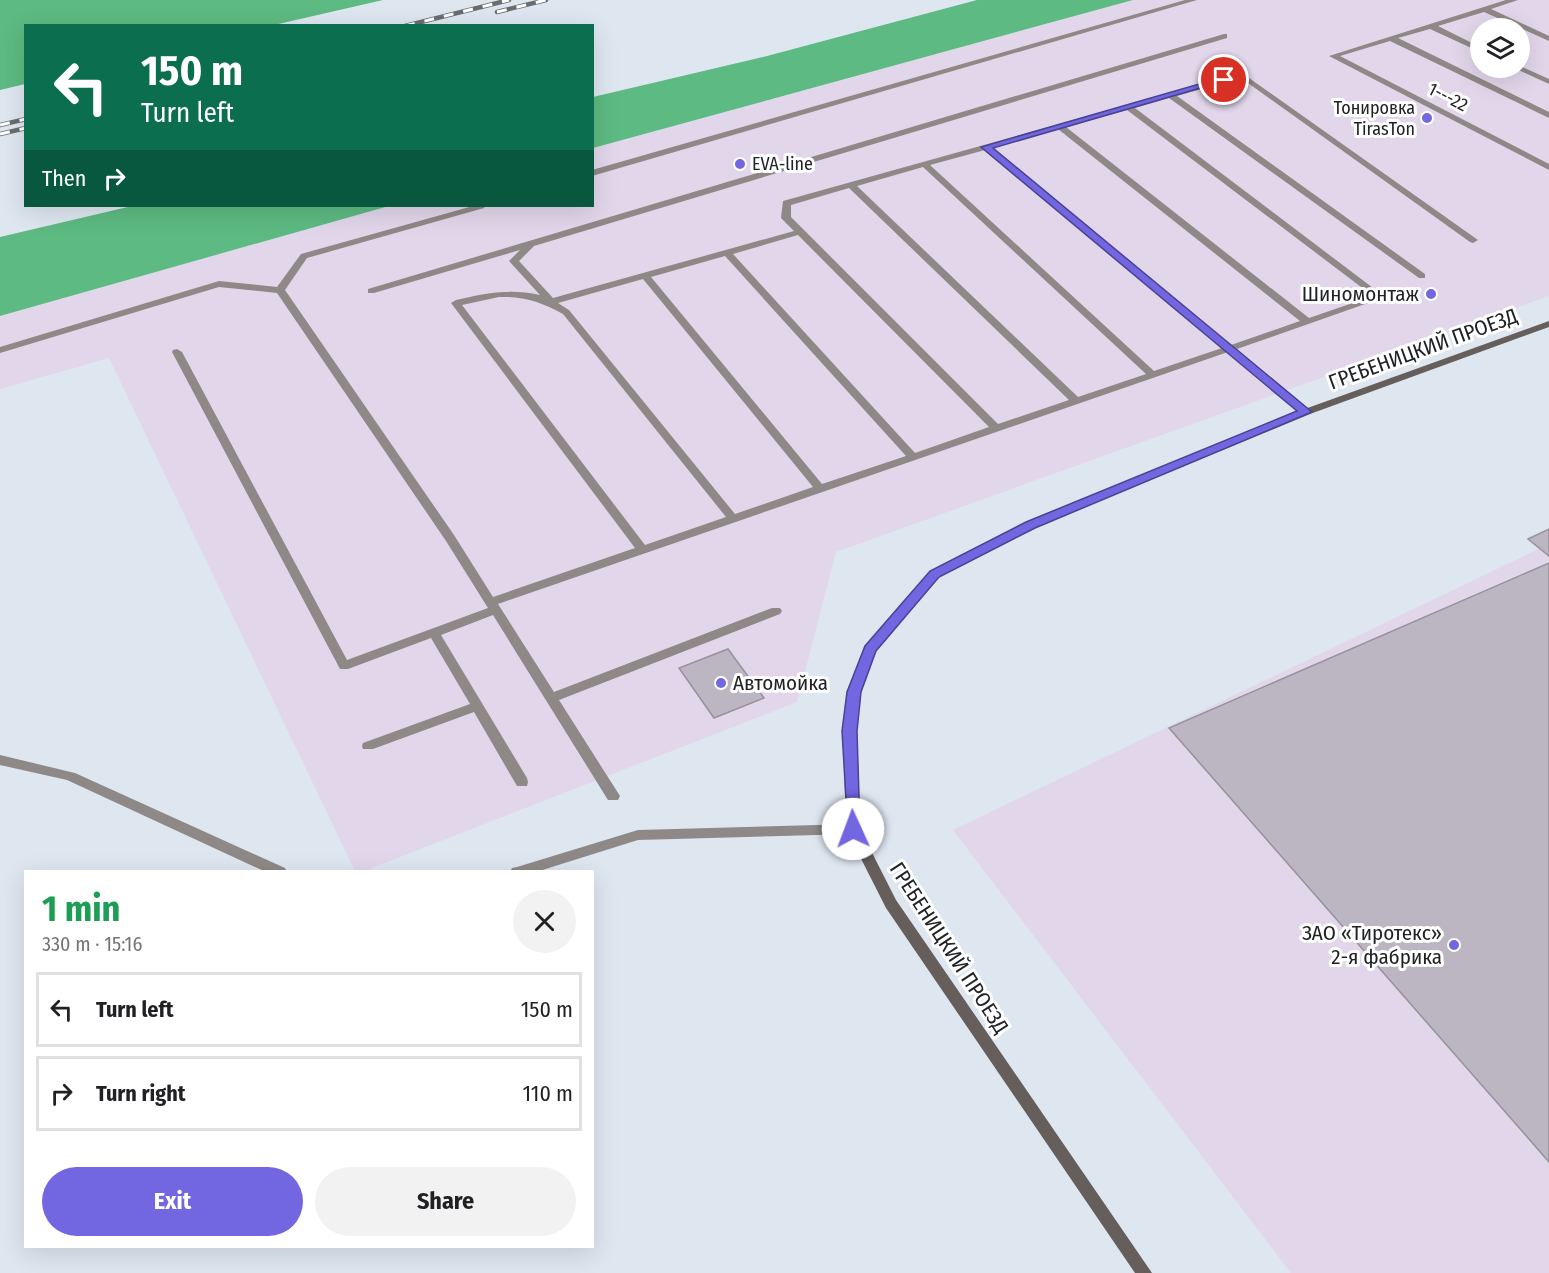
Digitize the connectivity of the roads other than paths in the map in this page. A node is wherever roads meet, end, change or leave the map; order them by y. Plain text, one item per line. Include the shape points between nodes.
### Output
1 (1193, 0) edge
2 (1514, 0) edge
3 (1494, 6) junction
4 (1484, 9) junction
5 (1441, 24) junction
6 (1431, 26) junction
7 (1549, 31) edge
8 (1401, 34) junction
9 (1224, 36) dead end
10 (1391, 38) junction
11 (1470, 38) edge
12 (1549, 39) edge
13 (1470, 45) edge
14 (1530, 66) edge
15 (1530, 73) edge
16 (1549, 75) edge
17 (1549, 82) edge
18 (1170, 95) junction
19 (1127, 106) junction
20 (1549, 106) edge
21 (1549, 115) edge
22 (1059, 126) junction
23 (986, 147) junction
24 (924, 164) junction
25 (1549, 167) edge
26 (594, 172) edge
27 (851, 185) junction
28 (477, 207) edge
29 (800, 232) junction
30 (1473, 240) dead end
31 (531, 244) junction
32 (727, 253) junction
33 (645, 275) junction
34 (1422, 276) dead end
35 (280, 290) junction
36 (371, 291) dead end
37 (551, 302) junction
38 (1308, 322) junction
39 (1549, 324) edge
40 (1231, 348) junction
41 (0, 350) edge
42 (177, 352) dead end
43 (1154, 375) junction
44 (1076, 401) junction
45 (1306, 412) junction
46 (997, 429) junction
47 (913, 457) junction
48 (819, 489) junction
49 (733, 519) junction
50 (643, 550) junction
51 (493, 606) junction
52 (777, 611) dead end
53 (434, 633) junction
54 (550, 698) junction
55 (477, 706) junction
56 (369, 746) dead end
57 (0, 760) edge
58 (522, 782) dead end
59 (613, 796) dead end
60 (853, 829) junction
61 (276, 870) edge
62 (524, 870) edge
63 (1144, 1273) edge

1 - 26 lane
2 - 3 lane
3 - 4 lane
3 - 7 lane
4 - 5 lane
4 - 12 lane
5 - 6 lane
5 - 11 lane
6 - 8 lane
6 - 13 lane
8 - 10 lane
8 - 20 lane
9 - 31 lane
10 - 21 lane
10 - 25 lane, 1---22 via 1333,56
14 - 16 lane
15 - 17 lane
18 - 19 lane
18 - 30 lane via 1242,75
18 - 34 lane
19 - 22 lane
19 - 38 lane via 1380,297
22 - 23 lane
22 - 38 lane
23 - 24 lane
23 - 40 lane
24 - 27 lane
24 - 43 lane
27 - 29 lane via 786,203 786,218
27 - 44 lane
28 - 35 lane via 304,256
29 - 32 lane
29 - 46 lane
31 - 36 lane
31 - 37 lane via 514,261
32 - 33 lane
32 - 47 lane
33 - 37 lane
33 - 48 lane
35 - 41 lane via 219,284
35 - 51 lane
37 - 49 lane via 566,312
37 - 50 lane via 530,293 505,292 456,303
38 - 40 lane
39 - 45 street, ГРЕБЕНИЦКИЙ ПРОЕЗД
40 - 43 lane
40 - 45 lane
42 - 53 lane via 344,666
43 - 44 lane
44 - 46 lane
45 - 60 street, ГРЕБЕНИЦКИЙ ПРОЕЗД via 1030,525 935,574 870,650 854,692 849,731
46 - 47 lane
47 - 48 lane
48 - 49 lane
49 - 50 lane
50 - 51 lane
51 - 53 lane
51 - 54 lane
52 - 54 lane
53 - 55 lane
54 - 59 lane
55 - 56 lane
55 - 58 lane
57 - 61 lane via 70,776
60 - 62 lane via 638,835
60 - 63 street, ГРЕБЕНИЦКИЙ ПРОЕЗД via 891,904

